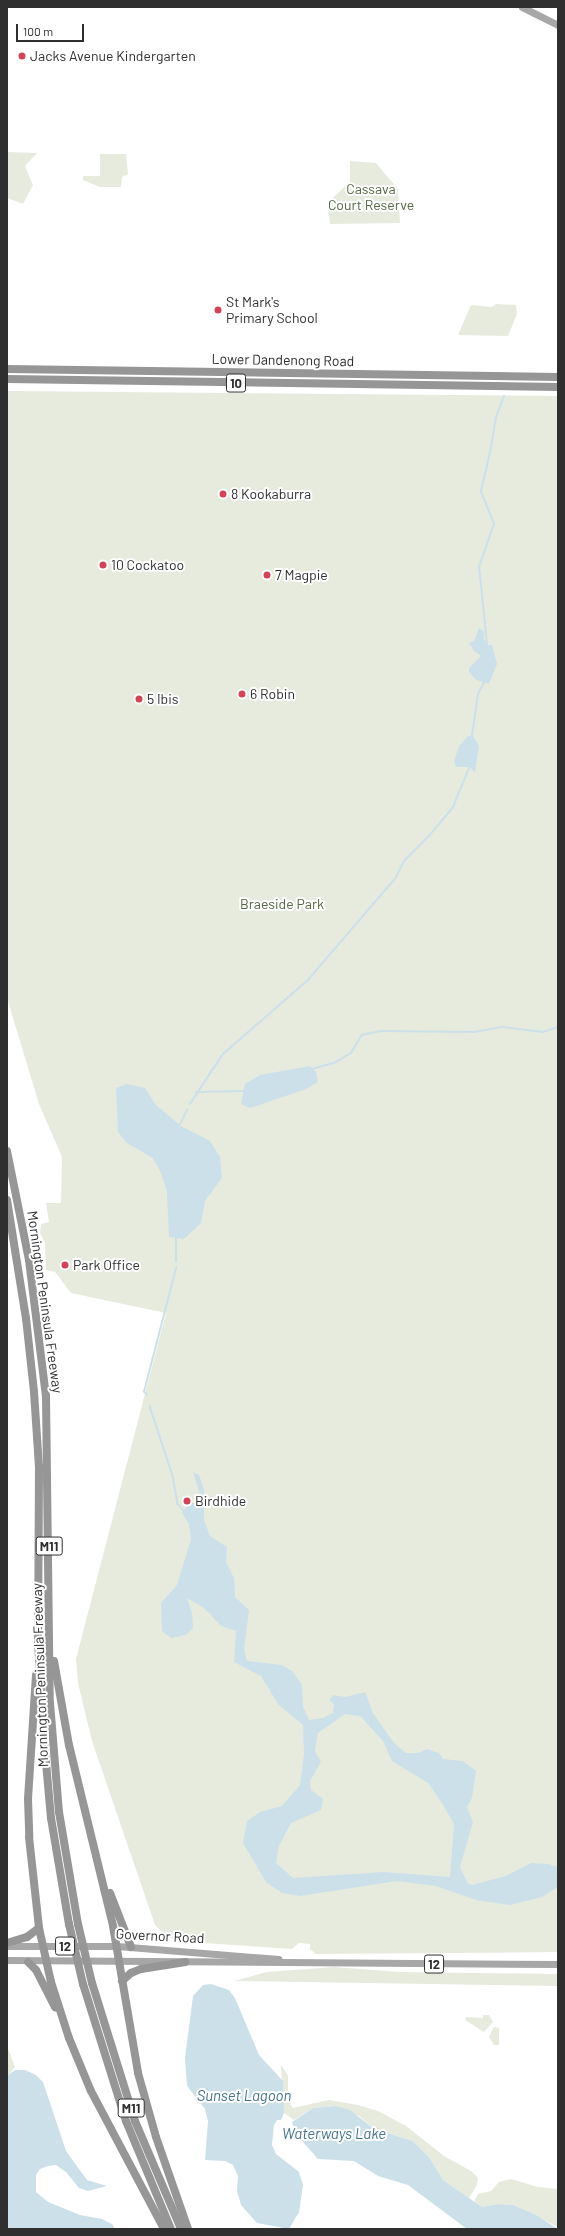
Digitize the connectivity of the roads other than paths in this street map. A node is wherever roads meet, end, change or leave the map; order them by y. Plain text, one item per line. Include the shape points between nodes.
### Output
1 (522, 7) edge
2 (532, 7) edge
3 (558, 24) edge
4 (7, 369) edge
5 (558, 377) edge
6 (7, 380) edge
7 (558, 387) edge
8 (7, 1151) edge
9 (7, 1200) edge
10 (38, 1641) junction
11 (50, 1641) junction
12 (102, 1877) junction
13 (74, 1924) junction
14 (39, 1928) junction
15 (7, 1943) edge
16 (7, 1946) edge
17 (43, 1946) junction
18 (117, 1946) junction
19 (131, 1947) junction
20 (7, 1960) edge
21 (119, 1961) junction
22 (28, 1962) junction
23 (46, 1962) junction
24 (185, 1962) junction
25 (310, 1962) junction
26 (558, 1964) edge
27 (122, 1981) junction
28 (88, 1983) junction
29 (61, 2018) junction
30 (164, 2229) edge
31 (171, 2229) edge
32 (181, 2229) edge
33 (188, 2229) edge

1 - 3 main road
2 - 3 main road
4 - 5 highway, Lower Dandenong Road / 10
6 - 7 highway, Lower Dandenong Road / 10
8 - 11 highway, Mornington Peninsula Freeway / M11 via 29,1260 46,1396
9 - 10 highway, Mornington Peninsula Freeway / M11 via 26,1318 34,1392 39,1467
10 - 13 highway, Mornington Peninsula Freeway / M11 via 47,1782
10 - 14 highway via 28,1799 31,1866
11 - 12 highway via 69,1745
11 - 13 highway, Mornington Peninsula Freeway / M11 via 50,1703
12 - 18 highway
12 - 19 highway
13 - 28 highway, Mornington Peninsula Freeway / M11, bridge
14 - 15 highway via 27,1937
14 - 17 highway
16 - 17 main road, Governor Road / 12
17 - 18 main road, Governor Road / 12
17 - 23 highway
18 - 19 main road, Governor Road / 12
18 - 21 highway
19 - 25 main road, Governor Road / 12
20 - 22 main road, Governor Road / 12
21 - 23 main road, Governor Road / 12
21 - 24 main road, Governor Road / 12
21 - 27 highway
22 - 23 main road, Governor Road / 12
22 - 29 highway via 36,1970 44,1990
23 - 29 highway
24 - 25 main road, Governor Road / 12
24 - 27 highway via 141,1969 130,1973
25 - 26 main road, Governor Road / 12
27 - 33 highway via 146,2106
28 - 31 highway, Mornington Peninsula Freeway / M11 via 126,2121
28 - 32 highway, Mornington Peninsula Freeway / M11 via 135,2121
29 - 30 highway via 91,2091

